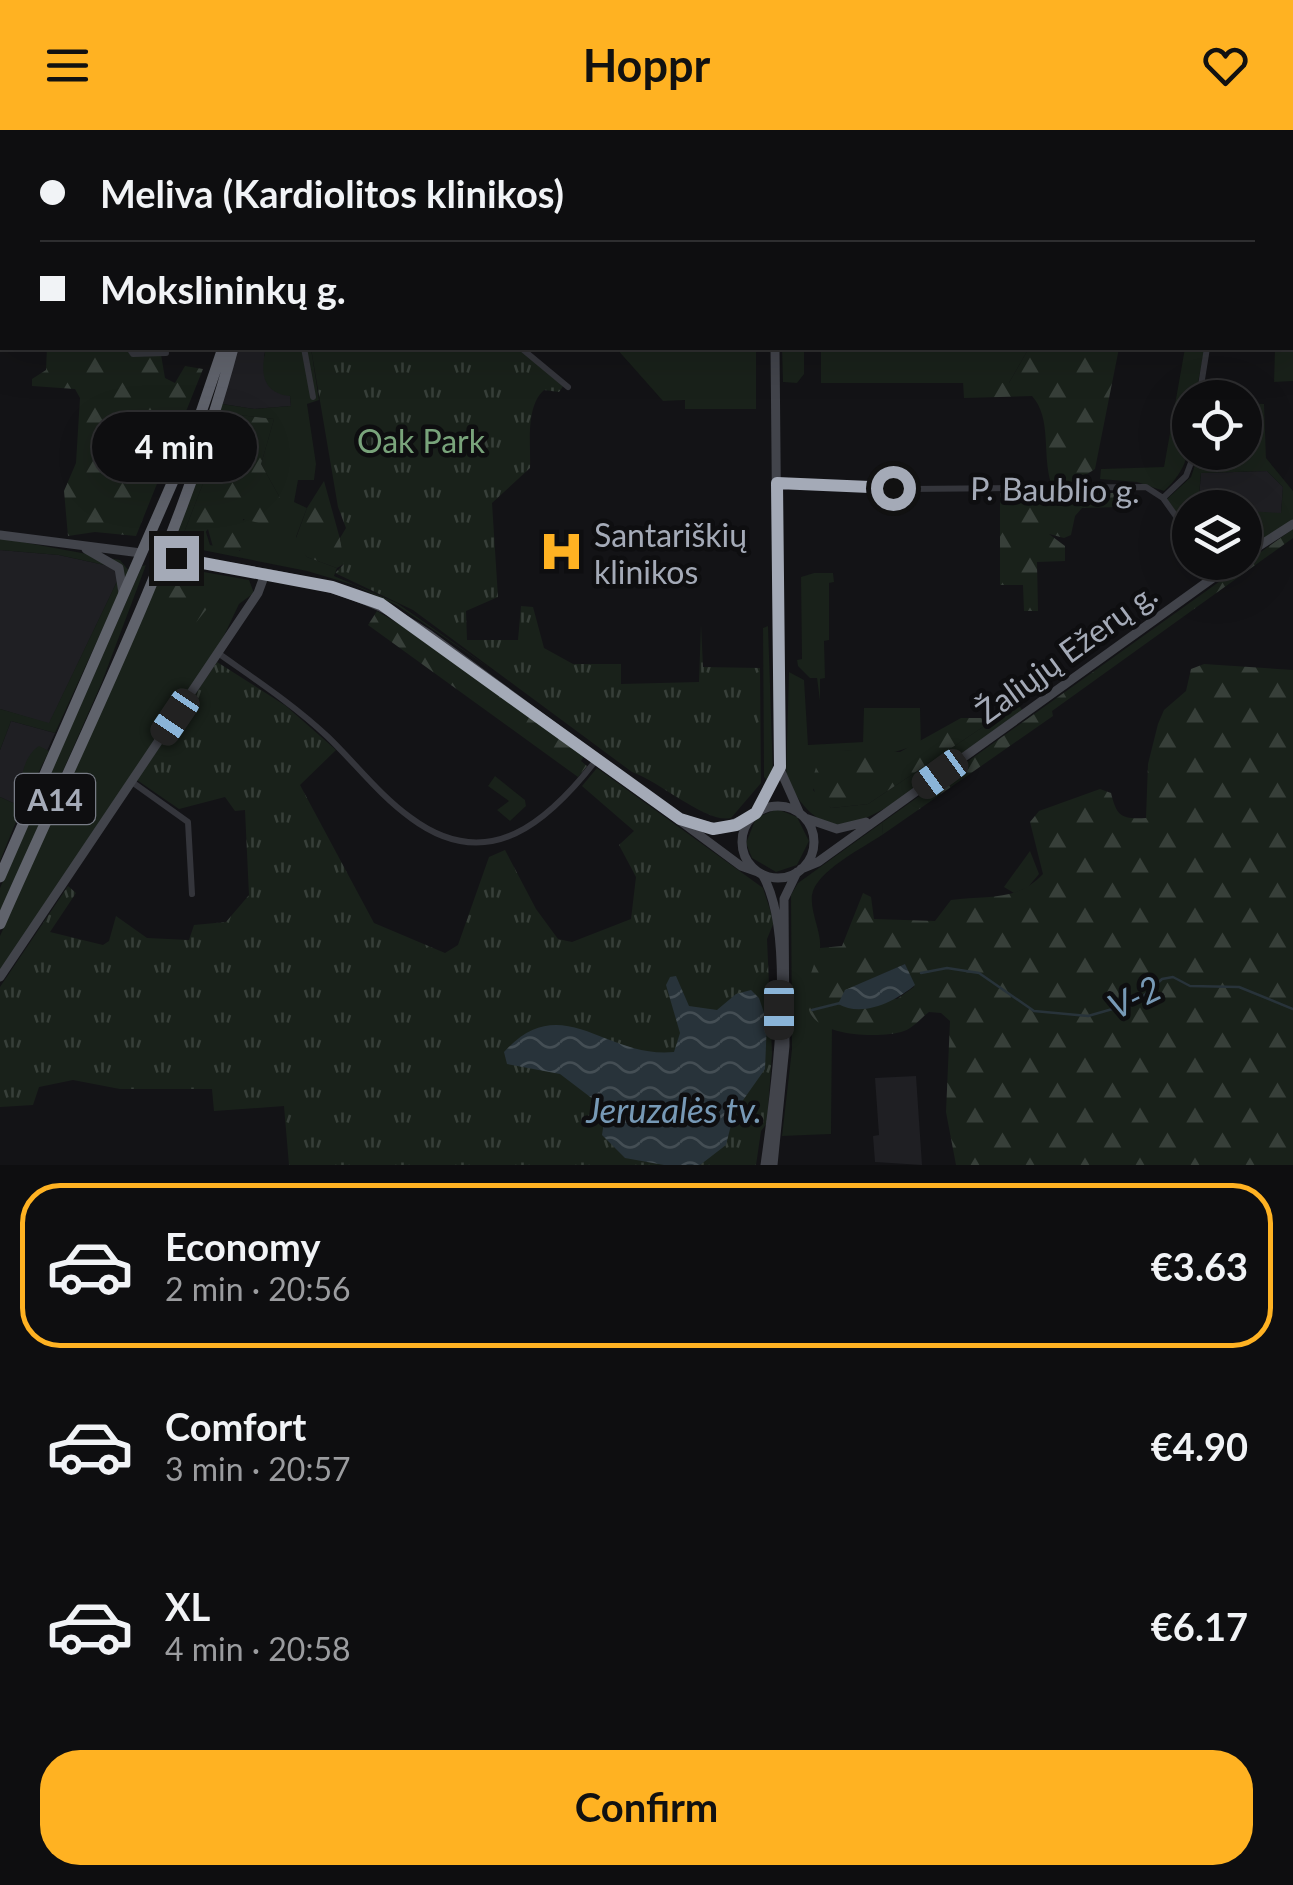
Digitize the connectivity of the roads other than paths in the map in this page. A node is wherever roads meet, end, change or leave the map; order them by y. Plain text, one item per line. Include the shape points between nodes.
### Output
1 (130, 350) edge
2 (222, 350) edge
3 (232, 350) edge
4 (304, 350) edge
5 (523, 350) edge
6 (776, 350) edge
7 (1207, 350) edge
8 (166, 353) dead end
9 (1202, 380) edge
10 (568, 387) dead end
11 (313, 397) dead end
12 (1188, 470) edge
13 (777, 483) junction
14 (1163, 498) junction
15 (1172, 511) edge
16 (1293, 524) edge
17 (0, 535) edge
18 (1262, 544) edge
19 (84, 547) junction
20 (142, 554) junction
21 (162, 556) junction
22 (265, 574) junction
23 (1210, 580) edge
24 (123, 595) junction
25 (218, 653) junction
26 (598, 758) junction
27 (780, 767) junction
28 (132, 782) junction
29 (754, 814) junction
30 (802, 816) junction
31 (878, 817) junction
32 (680, 819) junction
33 (798, 870) junction
34 (760, 873) junction
35 (0, 877) edge
36 (192, 894) dead end
37 (0, 924) edge
38 (0, 977) edge
39 (765, 1165) edge
40 (773, 1165) edge

1 - 8 street
2 - 20 highway, A14
3 - 21 highway, A14
4 - 11 street
5 - 10 street
6 - 13 main road
7 - 9 street
12 - 14 street
13 - 14 street, P. Baublio g. via 1139,486
13 - 27 main road
14 - 15 street, P. Baublio g.
16 - 18 main road
17 - 19 main road
19 - 20 main road
19 - 24 main road via 119,568
20 - 21 highway
20 - 24 highway, A14
21 - 22 main road
21 - 37 highway, A14
22 - 25 main road
22 - 26 main road via 381,604
23 - 31 main road, Žaliųjų Ežerų g.
24 - 35 highway, A14
25 - 26 street via 303,714 407,816 446,836 484,841 528,830
25 - 28 main road
26 - 32 main road
27 - 29 main road
27 - 30 main road
28 - 36 street via 188,822
28 - 38 main road
29 - 30 main road via 778,806
29 - 32 main road via 720,829
29 - 34 main road via 742,846
30 - 31 main road, Žaliųjų Ežerų g. via 837,829
30 - 33 main road via 813,840
31 - 33 main road, Žaliųjų Ežerų g.
32 - 34 main road
33 - 34 main road via 776,877
33 - 40 main road via 783,905 786,1046
34 - 39 main road via 776,900 778,947 779,1046

